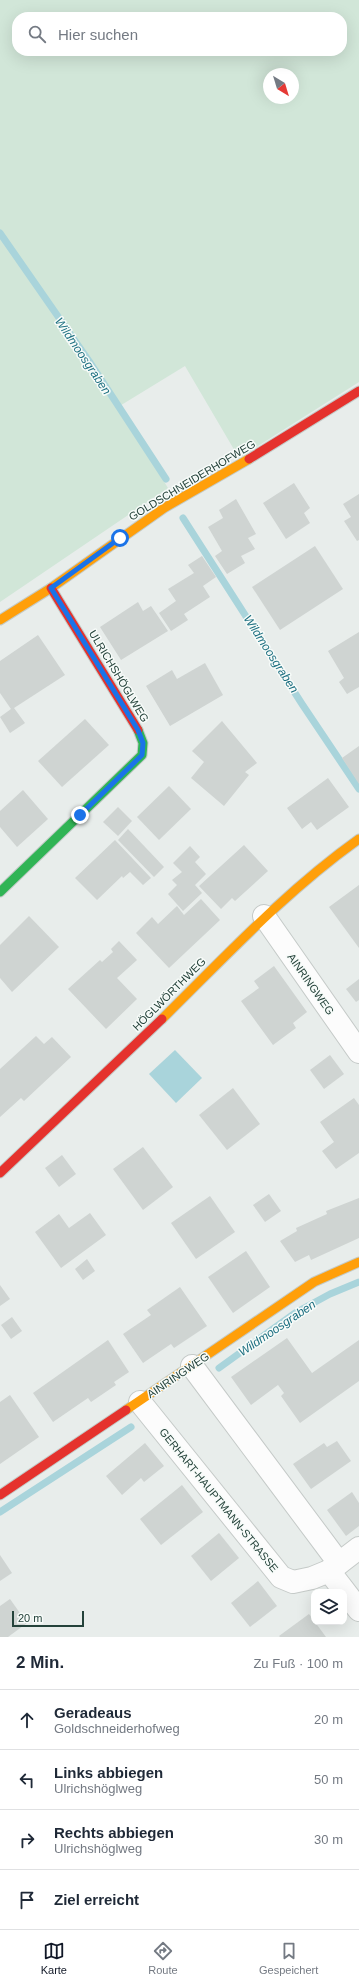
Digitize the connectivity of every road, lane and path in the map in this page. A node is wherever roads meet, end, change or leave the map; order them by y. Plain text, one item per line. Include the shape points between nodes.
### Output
1 (359, 391) edge
2 (51, 588) junction
3 (0, 620) edge
4 (359, 839) edge
5 (0, 892) edge
6 (264, 916) junction
7 (359, 1052) edge
8 (0, 1172) edge
9 (359, 1262) edge
10 (192, 1366) junction
11 (140, 1402) junction
12 (0, 1494) edge
13 (359, 1548) edge
14 (334, 1567) junction
15 (359, 1610) edge

1 - 2 street, GOLDSCHNEIDERHOFWEG via 280,441 164,508
2 - 3 street, GOLDSCHNEIDERHOFWEG
2 - 5 street, ULRICHSHÖGLWEG via 138,730 143,743 142,755
4 - 6 street, HÖGLWÖRTHWEG via 330,858
6 - 7 street, AINRINGWEG
6 - 8 street, HÖGLWÖRTHWEG via 142,1039
9 - 10 street, AINRINGWEG via 314,1282
10 - 11 street, AINRINGWEG
10 - 14 street
11 - 12 street, AINRINGWEG
11 - 14 street, GERHART-HAUPTMANN-STRASSE via 282,1578 294,1582 312,1578
13 - 14 street, GERHART-HAUPTMANN-STRASSE
14 - 15 street

